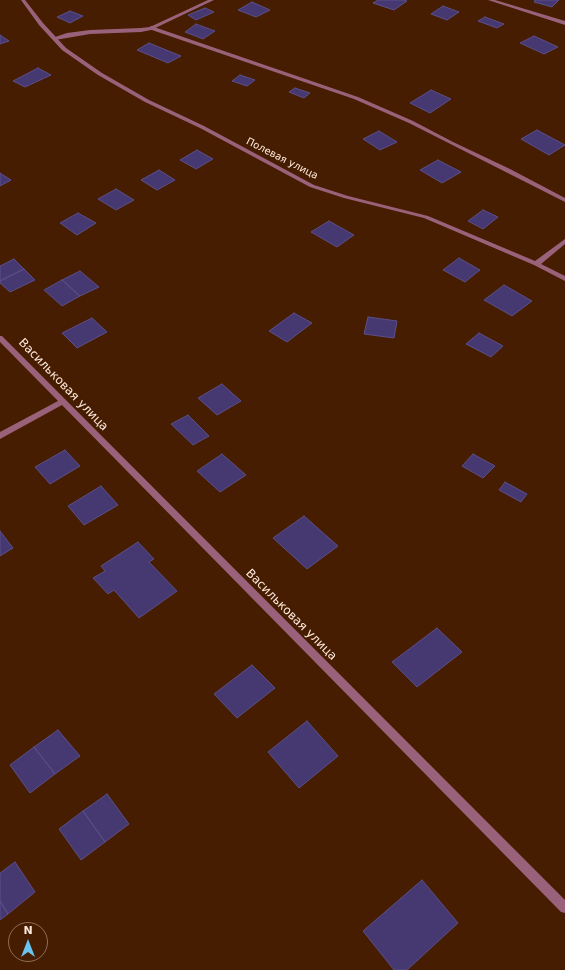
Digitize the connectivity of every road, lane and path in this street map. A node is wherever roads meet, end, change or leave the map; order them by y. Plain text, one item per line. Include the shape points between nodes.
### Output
1 (23, 0) edge
2 (212, 0) edge
3 (490, 0) edge
4 (565, 23) edge
5 (151, 28) junction
6 (55, 38) junction
7 (565, 200) edge
8 (565, 241) edge
9 (536, 264) junction
10 (565, 279) edge
11 (0, 338) edge
12 (62, 402) junction
13 (0, 436) edge
14 (565, 908) edge

1 - 6 street, Полевая улица
2 - 5 street
3 - 4 street
5 - 6 street via 90,32
5 - 7 street via 356,98 410,122
6 - 9 street, Полевая улица via 64,49 100,74 312,186 426,217
8 - 9 street
9 - 10 street, Полевая улица
11 - 12 street, Васильковая улица
12 - 13 street
12 - 14 street, Васильковая улица

